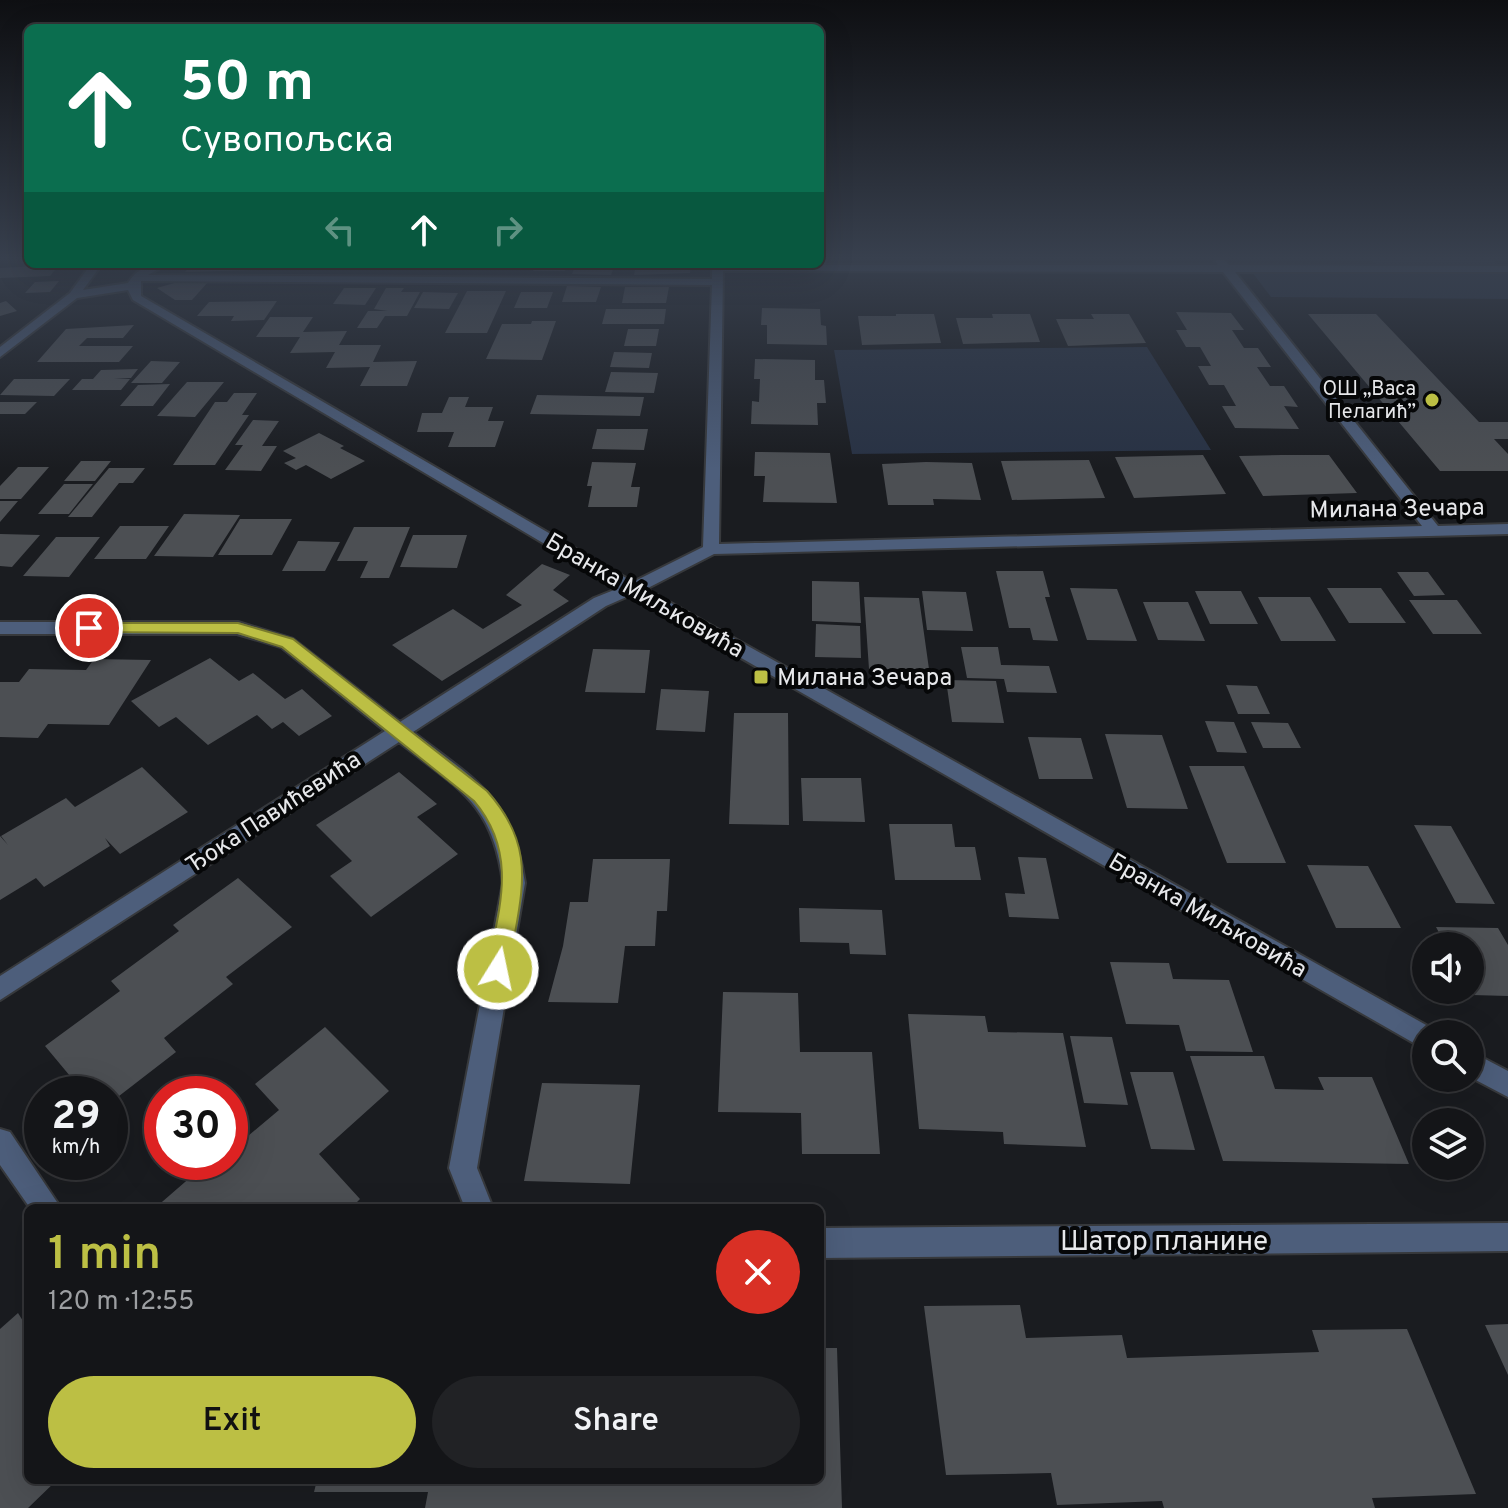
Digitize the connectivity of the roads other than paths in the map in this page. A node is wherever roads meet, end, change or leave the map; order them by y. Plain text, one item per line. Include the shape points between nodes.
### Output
1 (31, 328) edge
2 (189, 328) edge
3 (717, 328) edge
4 (1273, 328) edge
5 (0, 353) edge
6 (1508, 529) edge
7 (1434, 531) junction
8 (711, 549) junction
9 (630, 587) junction
10 (0, 628) edge
11 (399, 731) junction
12 (0, 989) edge
13 (1412, 1030) edge
14 (1484, 1071) edge
15 (1508, 1085) edge
16 (0, 1142) edge
17 (44, 1204) edge
18 (477, 1204) edge
19 (1508, 1237) edge
20 (824, 1243) edge

1 - 5 street
2 - 9 street, Бранка Миљковића
3 - 8 street
4 - 7 street
6 - 7 street, Милана Зечара
7 - 8 street, Милана Зечара
8 - 9 street, Ђока Павићевића
9 - 11 street, Ђока Павићевића
9 - 13 street, Бранка Миљковића
10 - 11 street via 238,628 287,643
11 - 12 street, Ђока Павићевића
11 - 18 street via 481,796 495,812 511,853 514,883 463,1168
14 - 15 street
16 - 17 street
19 - 20 street, Шатор планине

